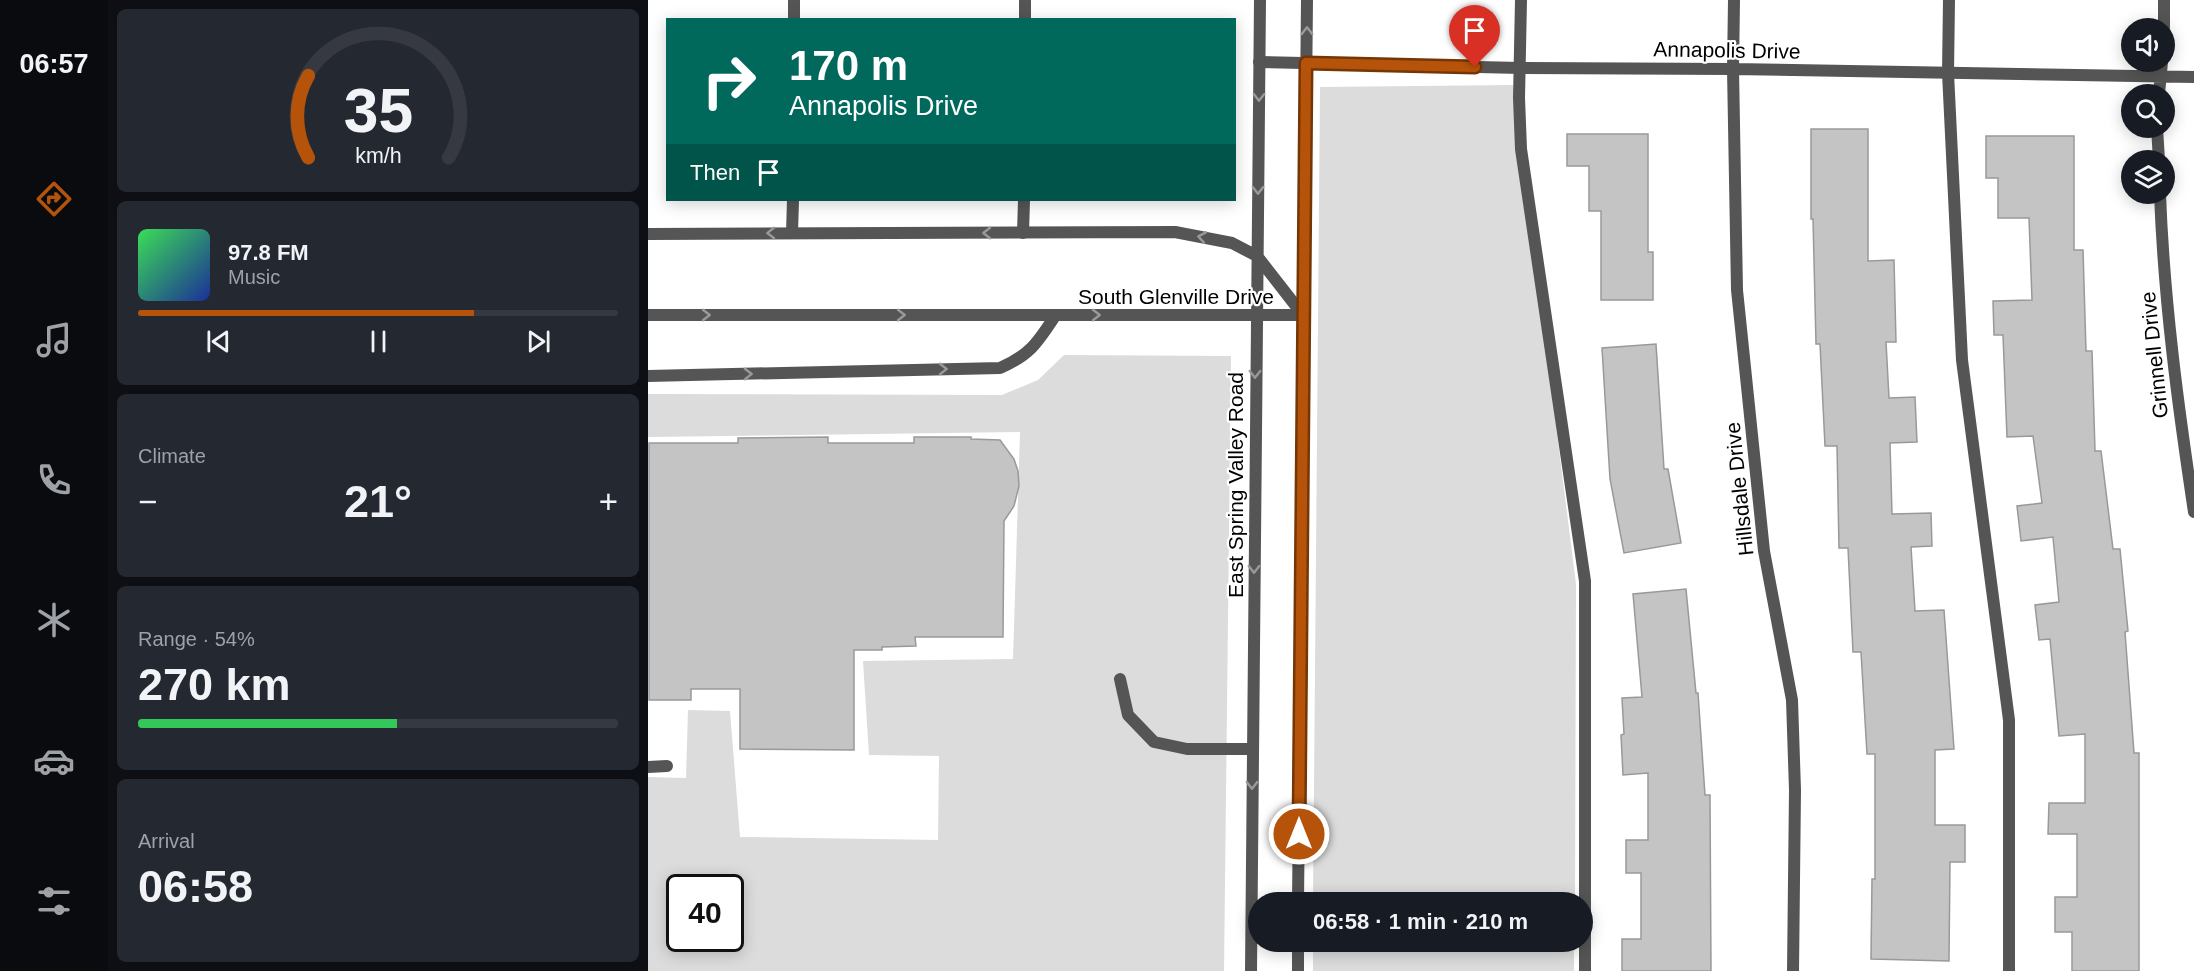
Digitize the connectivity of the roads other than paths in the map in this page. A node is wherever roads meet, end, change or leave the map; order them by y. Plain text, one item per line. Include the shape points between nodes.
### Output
1 (794, 0) edge
2 (1026, 0) edge
3 (1260, 0) edge
4 (1307, 0) edge
5 (1521, 0) edge
6 (1734, 0) edge
7 (1950, 0) edge
8 (2164, 0) edge
9 (794, 18) edge
10 (1025, 18) edge
11 (2164, 18) edge
12 (1259, 62) junction
13 (1306, 63) junction
14 (1521, 68) junction
15 (1733, 69) junction
16 (2161, 72) edge
17 (1948, 73) junction
18 (2160, 77) junction
19 (2194, 77) edge
20 (2160, 84) edge
21 (793, 201) edge
22 (1024, 201) edge
23 (2160, 204) edge
24 (792, 233) junction
25 (1023, 233) junction
26 (648, 234) edge
27 (1257, 256) junction
28 (648, 315) edge
29 (1256, 315) junction
30 (1303, 315) junction
31 (1055, 316) junction
32 (648, 376) edge
33 (2194, 512) edge
34 (1120, 679) dead end
35 (1252, 749) junction
36 (648, 766) edge
37 (667, 766) dead end
38 (1298, 892) edge
39 (1298, 952) edge
40 (1251, 971) edge
41 (1298, 971) edge
42 (1585, 971) edge
43 (1793, 971) edge
44 (2009, 971) edge

1 - 9 street
2 - 10 street
3 - 12 street, East Spring Valley Road
13 -> 4 street
5 - 14 street
6 - 15 street, Hillsdale Drive
7 - 17 street
8 - 11 street
12 - 13 street, Annapolis Drive
12 -> 27 street, East Spring Valley Road
13 - 14 street, Annapolis Drive
13 - 30 street
14 - 15 street, Annapolis Drive
14 - 42 street via 1521,149 1585,581
15 - 17 street, Annapolis Drive
15 - 43 street, Hillsdale Drive via 1737,290 1764,551 1792,700
16 - 18 street
17 - 18 street, Annapolis Drive
17 - 44 street via 1962,360 2009,720
18 - 19 street, Annapolis Drive
18 - 20 street
21 - 24 street
22 - 25 street
23 - 33 street, Grinnell Drive via 2174,374
25 -> 24 street, South Glenville Drive
24 -> 26 street, South Glenville Drive
27 -> 25 street, South Glenville Drive via 1232,243 1175,232
27 - 29 street, East Spring Valley Road
27 - 30 street, South Glenville Drive
28 -> 31 street, South Glenville Drive
29 - 30 street, South Glenville Drive
31 -> 29 street, South Glenville Drive
29 -> 35 street, East Spring Valley Road
30 - 38 street
32 -> 31 street via 1000,368 1020,359 1038,342
34 - 35 street via 1128,715 1154,742 1188,749
35 -> 40 street, East Spring Valley Road
36 - 37 street
39 - 41 street

